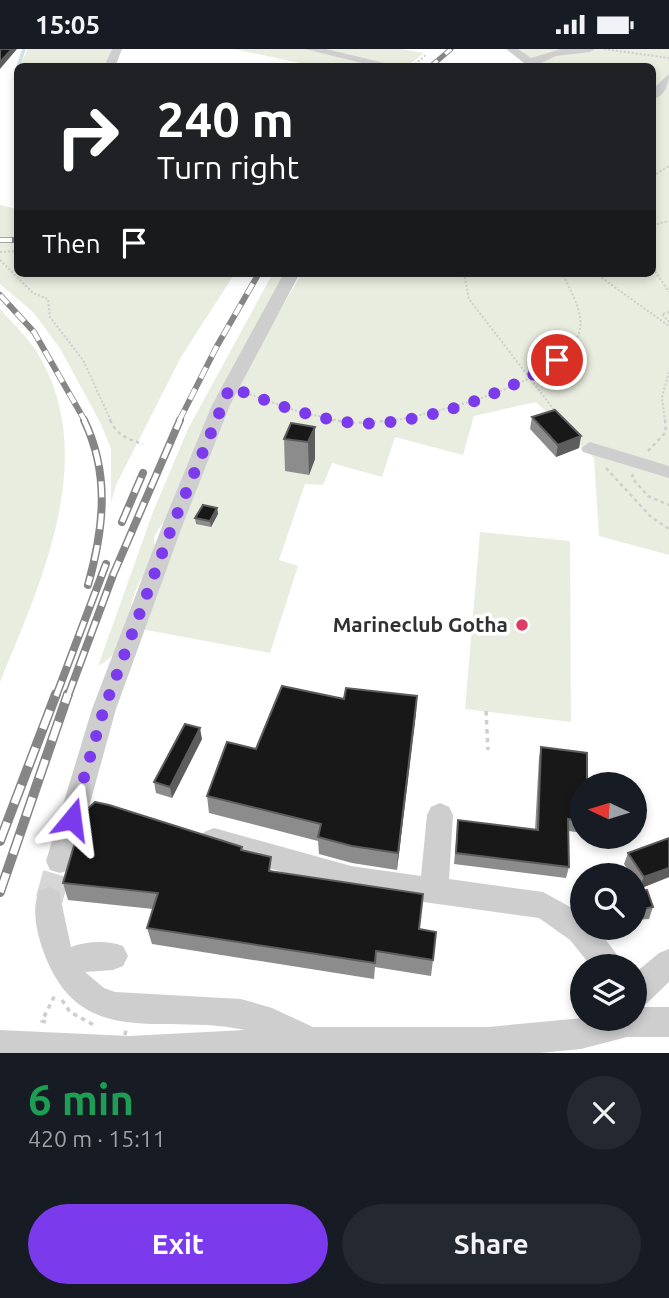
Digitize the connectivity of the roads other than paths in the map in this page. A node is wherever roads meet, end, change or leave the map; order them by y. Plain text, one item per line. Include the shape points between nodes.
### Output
1 (310, 49) edge
2 (511, 49) edge
3 (590, 49) edge
4 (377, 63) edge
5 (527, 63) edge
6 (531, 63) edge
7 (669, 77) edge
8 (656, 92) edge
9 (290, 277) edge
10 (590, 448) road end
11 (669, 472) edge
12 (78, 797) junction
13 (105, 806) edge
14 (440, 815) dead end
15 (185, 831) edge
16 (60, 861) tunnel mouth
17 (434, 889) junction
18 (49, 900) tunnel mouth
19 (600, 954) edge
20 (113, 956) dead end
21 (667, 964) edge
22 (60, 980) junction
23 (647, 990) edge
24 (647, 1017) edge
25 (669, 1021) edge
26 (588, 1031) edge
27 (310, 1042) junction
28 (0, 1046) edge

1 - 4 street
2 - 5 street
3 - 6 street via 560,52
7 - 8 street
9 - 12 street via 230,387 177,512 108,696
10 - 11 street
12 - 13 street
12 - 16 street
14 - 17 street
15 - 17 street via 351,879
17 - 19 street via 543,905 570,919
18 - 22 street
20 - 22 street via 80,958
21 - 23 street
22 - 27 street via 71,981 100,1005 229,1011 282,1025
24 - 25 street
26 - 27 street via 488,1042
27 - 28 street via 129,1052

